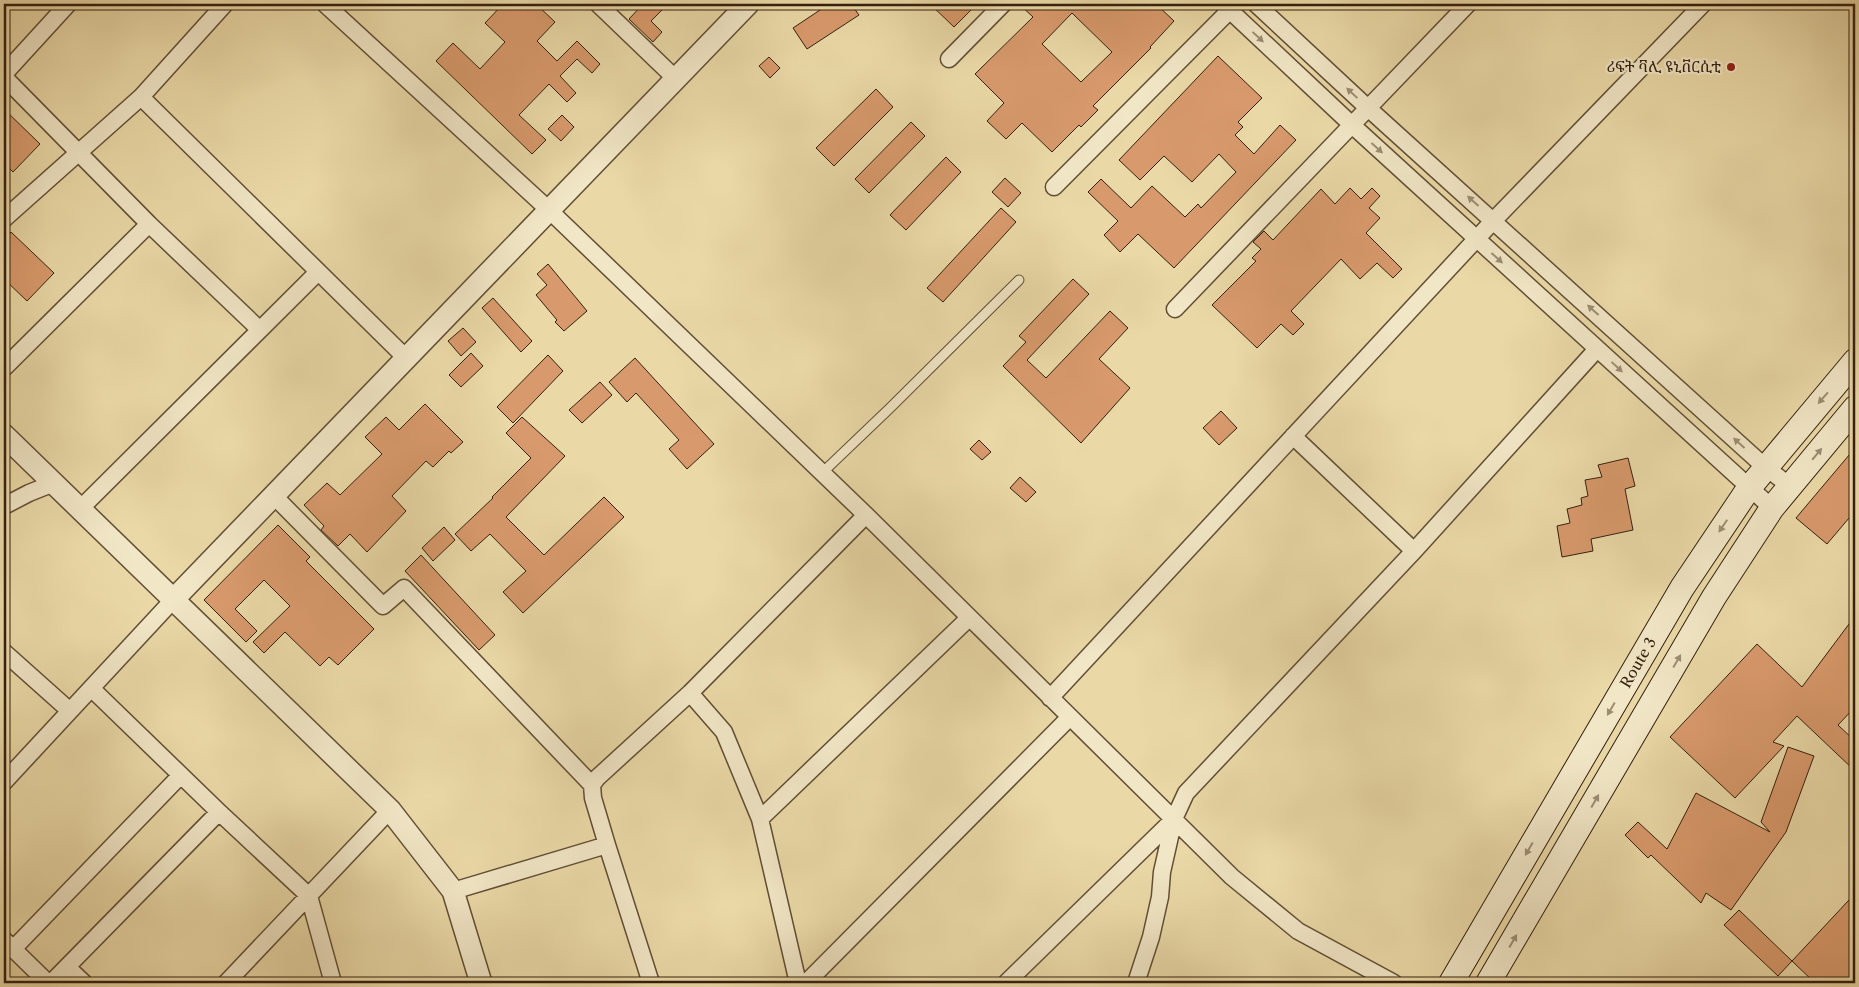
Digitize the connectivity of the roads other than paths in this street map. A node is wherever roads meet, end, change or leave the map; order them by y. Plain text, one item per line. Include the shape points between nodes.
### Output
1 (68, 4) edge
2 (225, 4) edge
3 (325, 4) edge
4 (598, 4) edge
5 (748, 4) edge
6 (1003, 4) edge
7 (1256, 4) edge
8 (1468, 4) edge
9 (1703, 4) edge
10 (1230, 6) edge
11 (949, 59) dead end
12 (4, 75) edge
13 (676, 79) junction
14 (141, 98) junction
15 (1369, 109) junction
16 (1352, 125) junction
17 (79, 151) junction
18 (1054, 187) dead end
19 (549, 210) junction
20 (4, 219) edge
21 (1494, 220) junction
22 (149, 224) junction
23 (1477, 239) junction
24 (318, 272) junction
25 (1019, 280) dead end
26 (1175, 309) dead end
27 (260, 330) junction
28 (1597, 349) junction
29 (406, 358) junction
30 (1855, 361) edge
31 (4, 368) edge
32 (1855, 410) edge
33 (4, 435) edge
34 (1293, 436) junction
35 (1765, 466) junction
36 (822, 473) junction
37 (54, 483) junction
38 (1790, 486) junction
39 (1748, 488) junction
40 (274, 496) junction
41 (4, 506) edge
42 (1772, 508) junction
43 (80, 509) junction
44 (866, 516) junction
45 (1414, 551) junction
46 (173, 600) junction
47 (969, 618) junction
48 (4, 652) edge
49 (91, 688) junction
50 (690, 693) junction
51 (1050, 698) junction
52 (70, 711) junction
53 (1070, 717) junction
54 (181, 775) junction
55 (4, 782) edge
56 (592, 785) junction
57 (390, 810) junction
58 (218, 812) junction
59 (760, 818) junction
60 (1174, 818) junction
61 (607, 845) junction
62 (453, 891) junction
63 (309, 896) junction
64 (9, 944) edge
65 (68, 967) junction
66 (50, 983) edge
67 (84, 983) edge
68 (226, 983) edge
69 (333, 983) edge
70 (481, 983) edge
71 (650, 983) edge
72 (798, 983) edge
73 (806, 983) edge
74 (1006, 983) edge
75 (1136, 983) edge
76 (1394, 983) edge
77 (1451, 983) edge
78 (1488, 983) edge

1 - 12 street
2 - 14 street
3 - 19 street
4 - 13 street
5 - 13 street
6 - 11 street
15 -> 7 street
8 - 15 street
9 - 21 street
10 -> 16 street
10 - 18 street
12 - 17 street
13 - 19 street
14 - 17 street
14 - 24 street
15 - 16 street
21 -> 15 street
16 -> 23 street
16 - 26 street
17 - 20 street
17 - 22 street
19 - 29 street
19 - 36 street
21 - 23 street
35 -> 21 street
22 - 27 street
22 - 31 street
23 -> 28 street
23 - 34 street
24 - 27 street
24 - 29 street
25 - 36 lane
27 - 43 street
28 -> 39 street
28 - 45 street
29 - 40 street
30 -> 35 main road, Route 3
38 -> 32 main road
33 - 37 street
34 - 45 street
34 - 51 street
35 - 38 street
35 - 39 main road, Route 3
36 - 44 street
37 - 41 street
37 - 43 street
38 - 42 main road
39 - 42 street
39 -> 77 main road, Route 3 via 1682,588
40 - 46 street
40 - 56 street via 383,606 404,588
78 -> 42 main road via 1714,597
43 - 46 street
44 - 47 street
44 - 50 street
45 - 60 street via 1186,793
46 - 49 street
46 - 57 street
47 - 51 street
47 - 59 street
48 - 52 street
49 - 52 street
49 - 54 street
50 - 56 street
50 - 59 street via 724,732
51 - 53 street
52 - 55 street
53 - 60 street
53 - 73 street
54 - 58 street
54 - 64 street
56 - 61 street
57 - 62 street
57 - 63 street
58 - 63 street
58 - 65 street
59 - 72 street
60 - 74 street
60 - 75 street via 1160,897
60 - 76 street via 1232,877 1298,931
61 - 62 street
61 - 71 street
62 - 70 street
63 - 68 street
63 - 69 street
64 - 66 street
65 - 66 street
65 - 67 street

